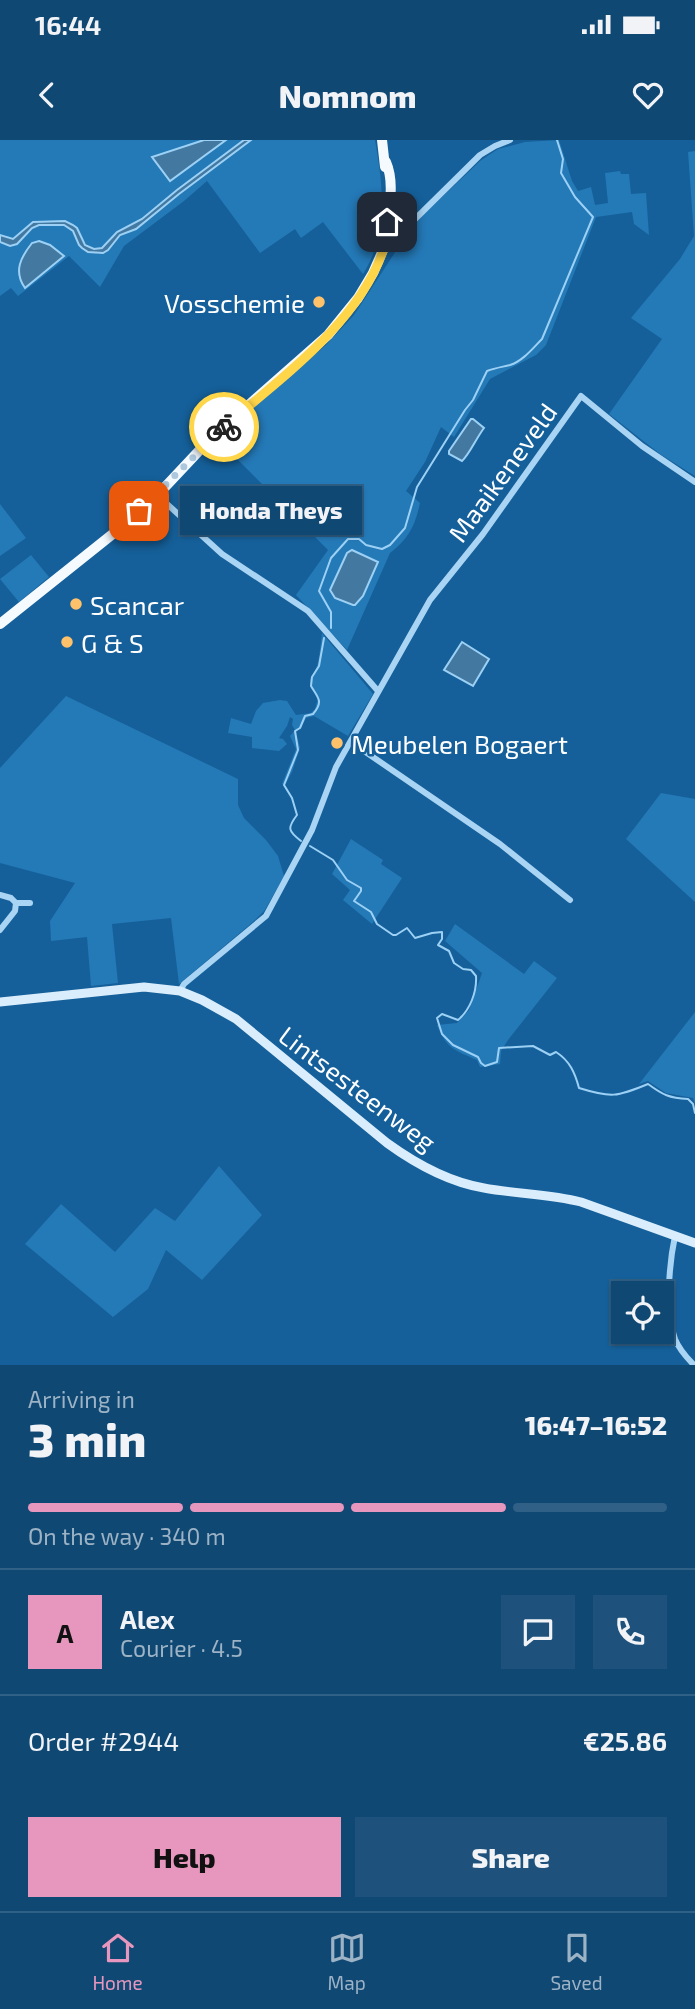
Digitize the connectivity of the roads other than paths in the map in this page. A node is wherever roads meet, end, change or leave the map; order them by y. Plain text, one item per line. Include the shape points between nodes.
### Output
1 (382, 140) edge
2 (510, 140) edge
3 (387, 225) junction
4 (695, 482) edge
5 (156, 494) junction
6 (0, 624) edge
7 (378, 691) junction
8 (351, 742) junction
9 (0, 894) edge
10 (570, 901) dead end
11 (16, 903) junction
12 (30, 903) dead end
13 (0, 930) edge
14 (180, 991) junction
15 (0, 1002) edge
16 (675, 1236) junction
17 (695, 1243) edge
18 (694, 1365) edge

1 - 3 main road
2 - 3 street via 480,155 402,230
3 - 5 main road via 367,274 332,323 202,441
4 - 7 street, Maaikeneveld via 581,396 484,534 430,600
5 - 6 main road
5 - 7 street via 222,554 301,605
7 - 8 street, Maaikeneveld
8 - 10 street via 500,844
8 - 14 street, Maaikeneveld via 329,781 312,830 266,916
9 - 11 street
11 - 12 street
11 - 13 street
14 - 15 street, Lintsesteenweg via 144,986
14 - 16 street, Lintsesteenweg via 236,1019 387,1143 442,1175 482,1188 581,1202
16 - 17 street, Lintsesteenweg
16 - 18 street via 671,1326

